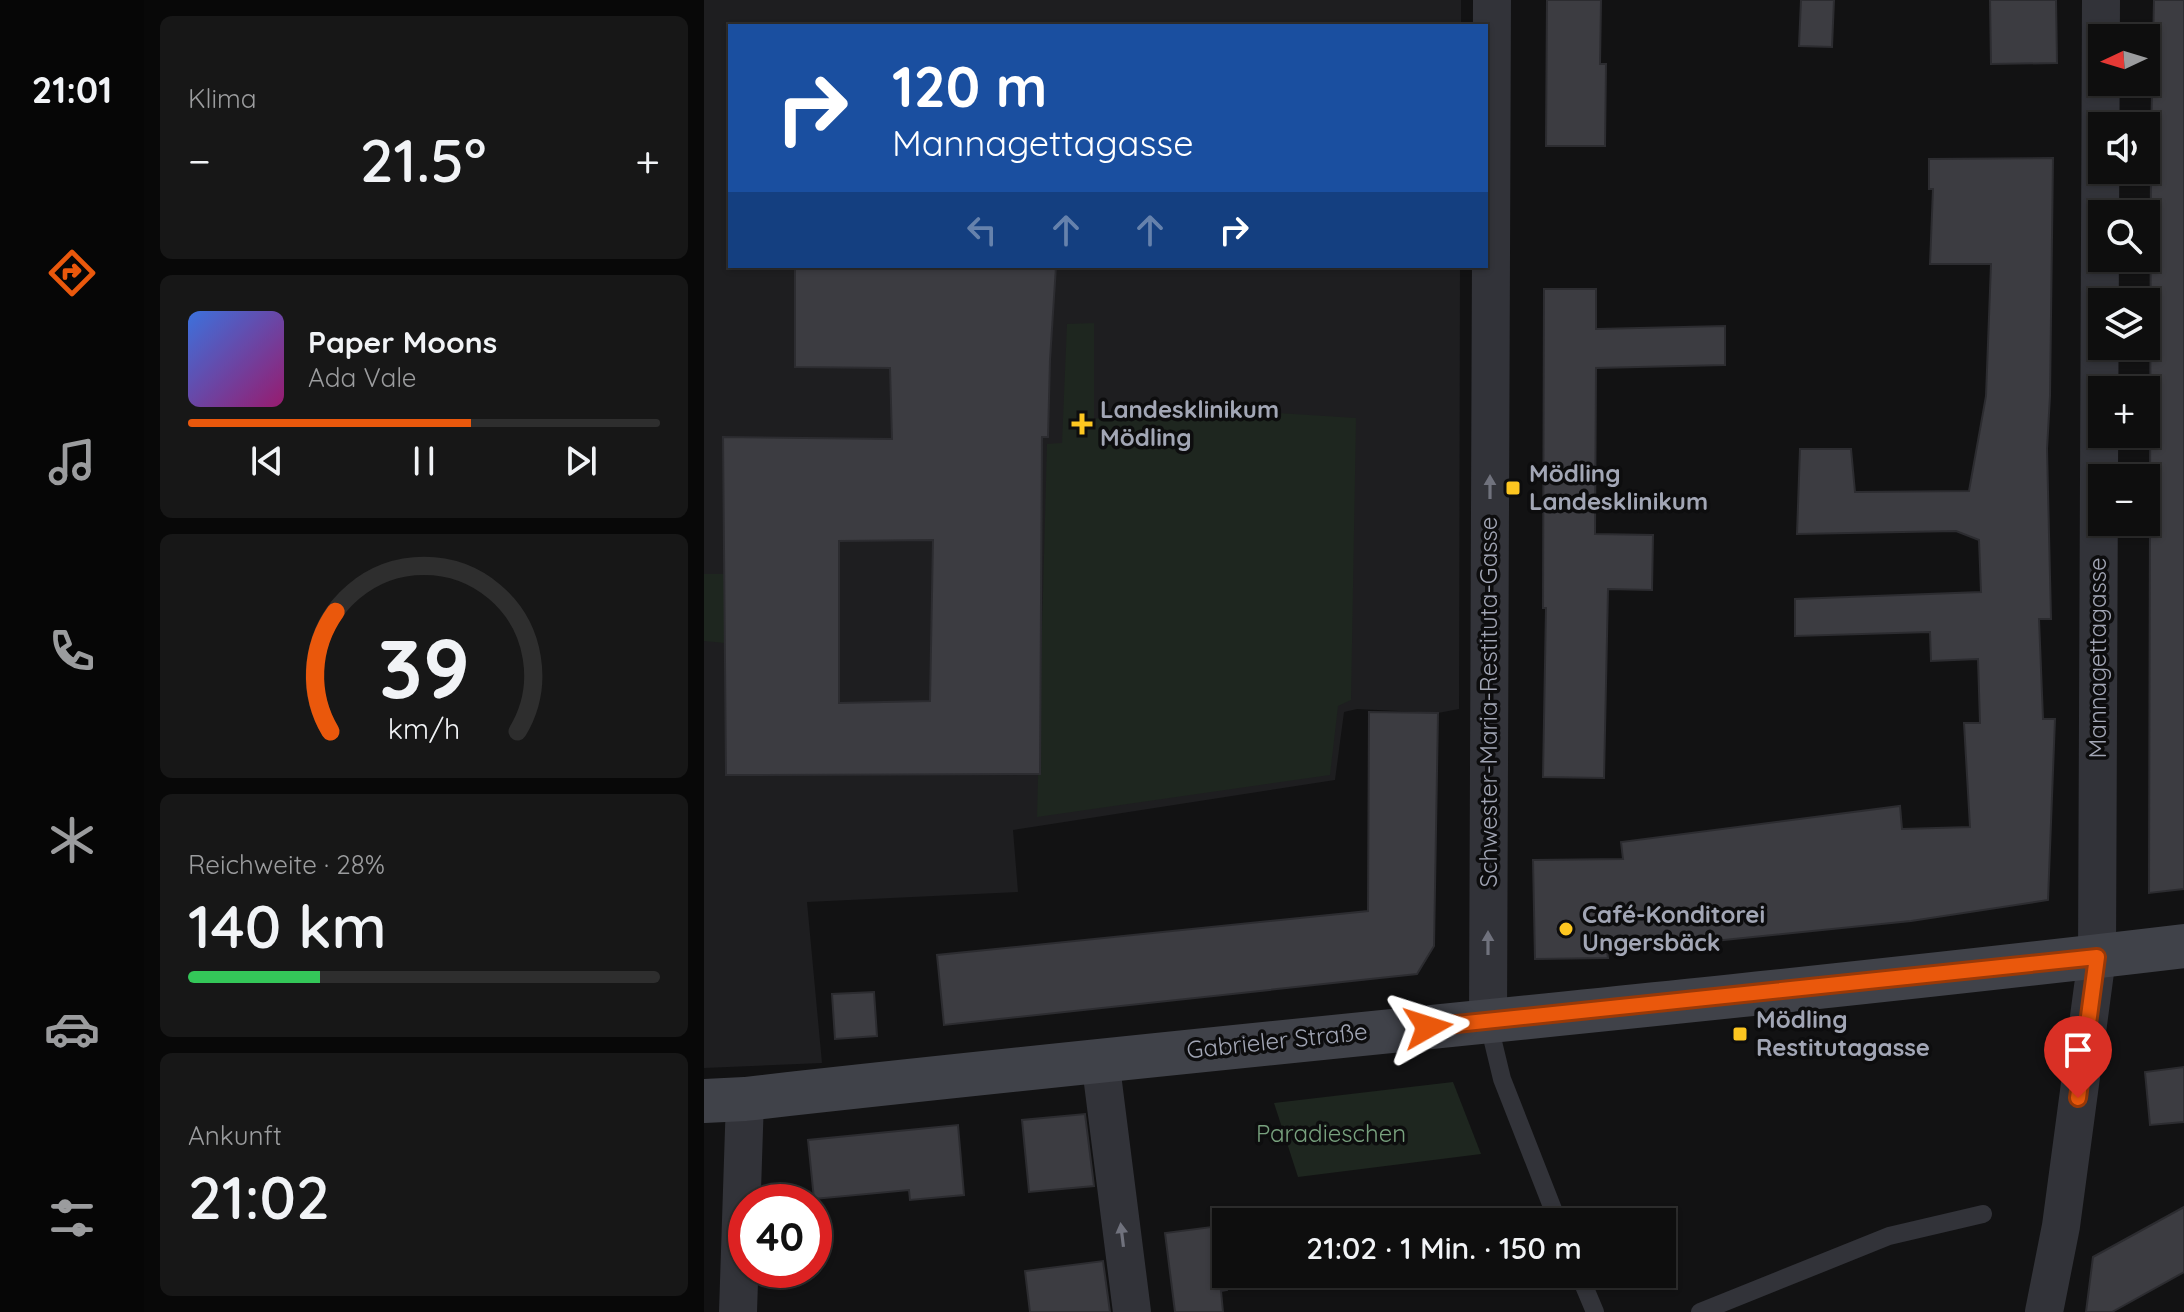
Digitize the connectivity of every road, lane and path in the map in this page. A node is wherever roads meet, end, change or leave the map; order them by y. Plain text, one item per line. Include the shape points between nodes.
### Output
1 (1492, 0) edge
2 (2101, 0) edge
3 (2184, 946) edge
4 (2097, 957) junction
5 (1488, 1021) junction
6 (1100, 1059) junction
7 (724, 1100) edge
8 (1553, 1208) edge
9 (1983, 1214) dead end
10 (1585, 1288) edge
11 (738, 1312) edge
12 (1132, 1312) edge
13 (1595, 1312) edge
14 (1700, 1312) edge
15 (2044, 1312) edge

5 -> 1 street, Schwester-Maria-Restituta-Gasse
2 - 4 street, Mannagettagasse
3 - 4 street, Gabrieler Straße
4 - 5 street, Gabrieler Straße
4 - 15 street, Mannagettagasse via 2061,1226
5 - 6 street, Gabrieler Straße
5 - 8 lane via 1502,1079
6 - 7 street, Gabrieler Straße
12 -> 6 street
7 - 11 street
9 - 14 lane via 1889,1236
10 - 13 lane

